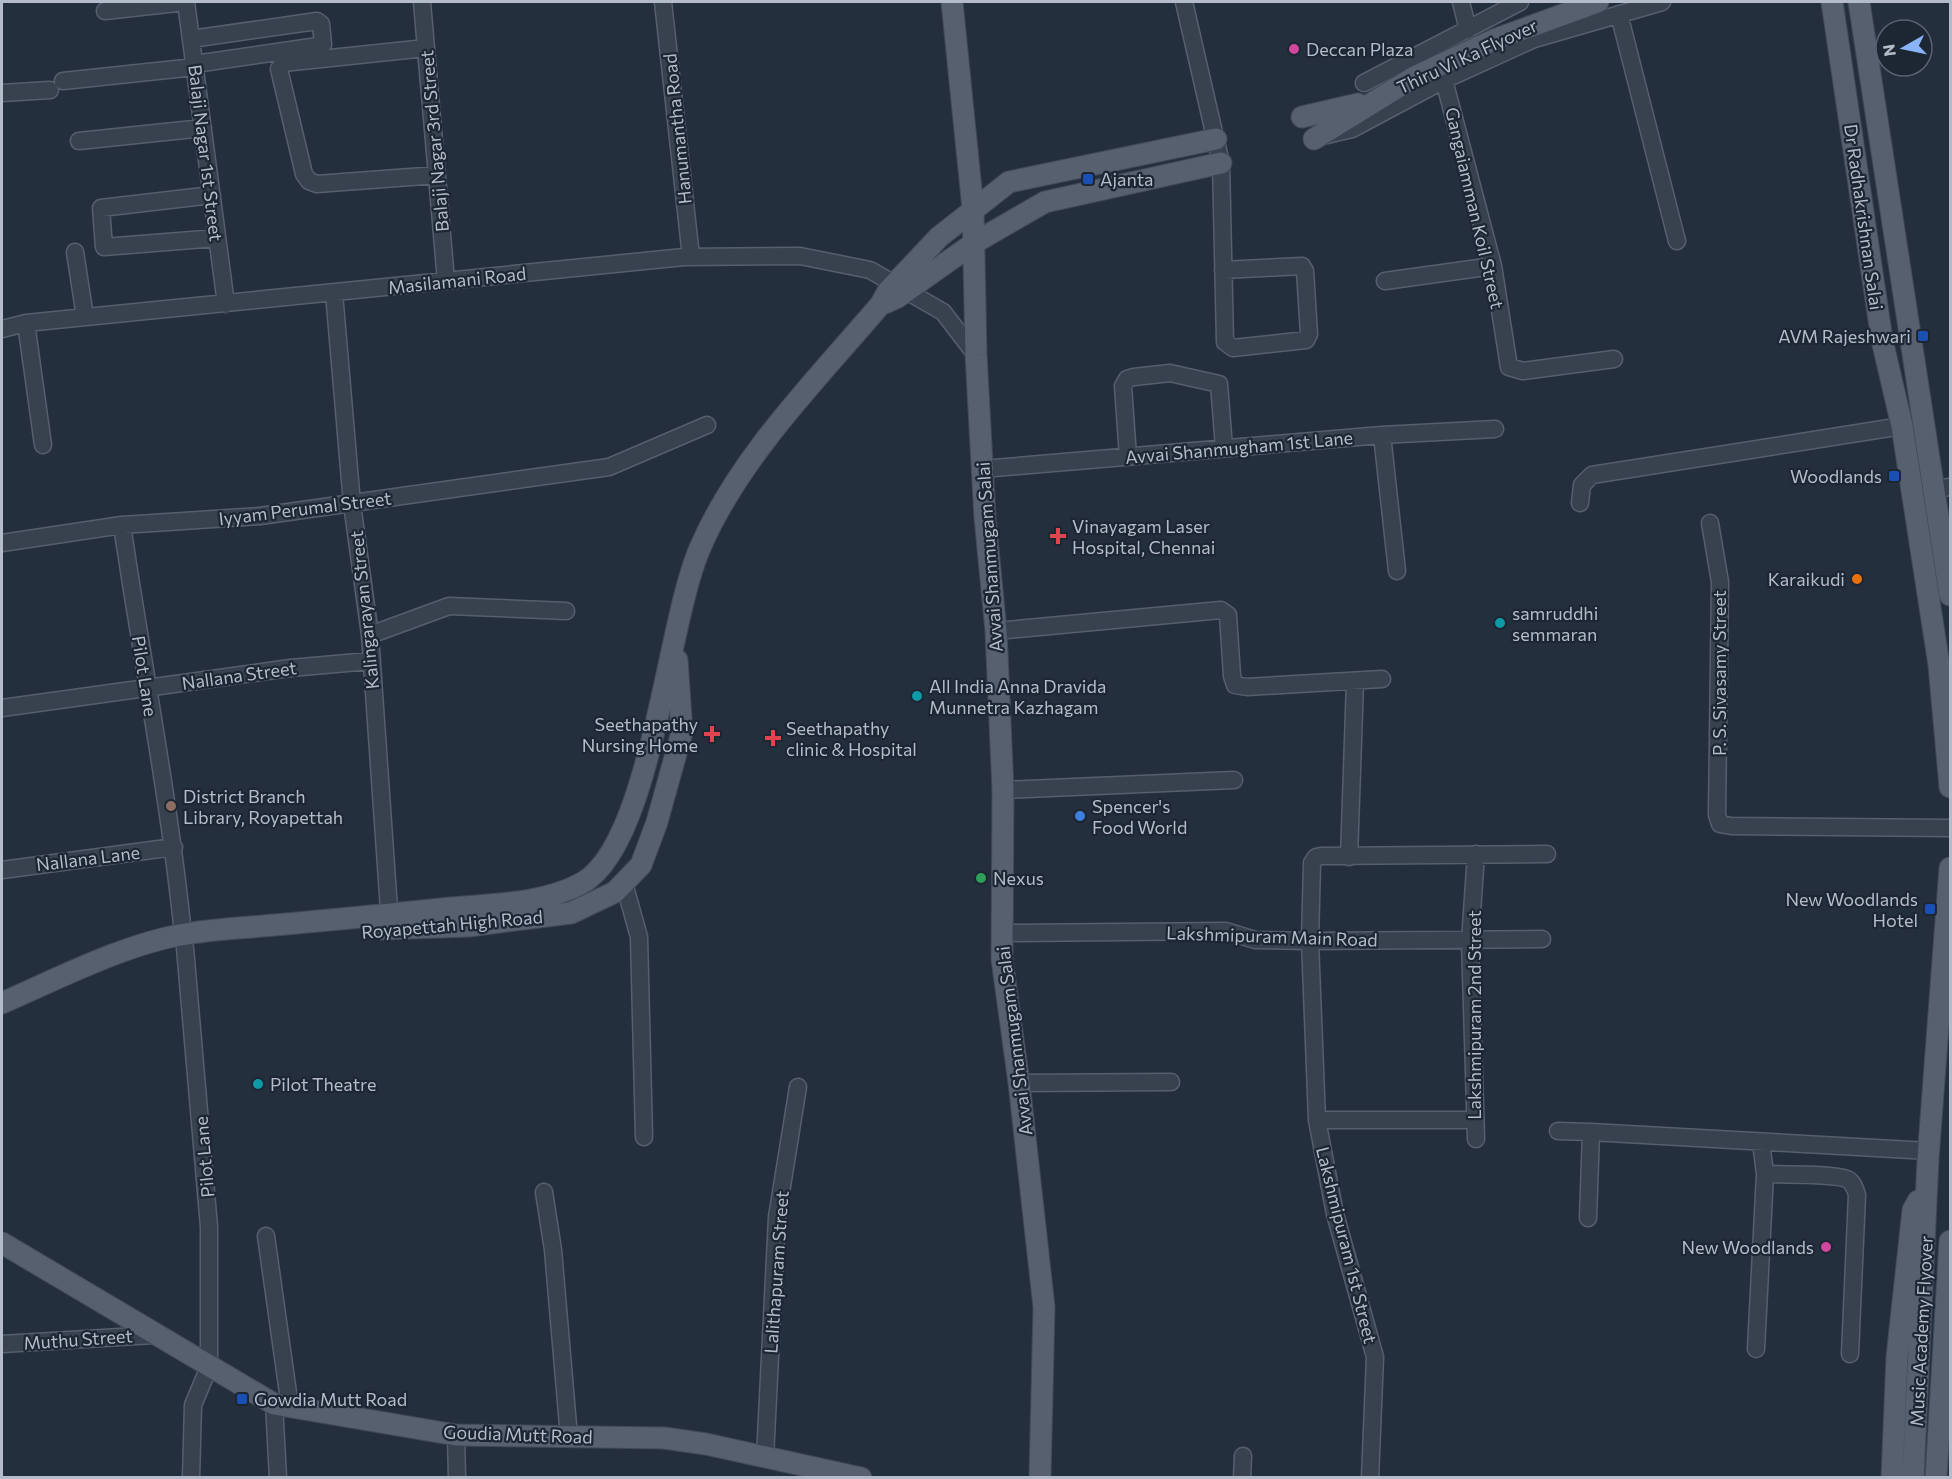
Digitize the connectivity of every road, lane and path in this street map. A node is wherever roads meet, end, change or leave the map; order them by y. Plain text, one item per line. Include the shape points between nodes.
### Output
1 (186, 2) edge
2 (422, 2) edge
3 (663, 2) edge
4 (952, 2) edge
5 (1184, 2) edge
6 (1461, 2) edge
7 (1520, 2) edge
8 (1598, 2) edge
9 (1662, 2) edge
10 (1832, 2) edge
11 (1859, 2) edge
12 (105, 11) dead end
13 (1619, 14) junction
14 (1468, 30) junction
15 (191, 39) junction
16 (426, 48) junction
17 (195, 66) junction
18 (1444, 80) junction
19 (1367, 92) junction
20 (2, 93) edge
21 (1302, 117) dead end
22 (203, 128) junction
23 (1215, 139) junction
24 (1314, 139) joint
25 (79, 141) dead end
26 (1221, 163) junction
27 (437, 174) junction
28 (212, 195) junction
29 (973, 209) junction
30 (217, 238) junction
31 (1677, 241) dead end
32 (974, 243) junction
33 (75, 252) dead end
34 (691, 257) junction
35 (1492, 266) junction
36 (1223, 270) junction
37 (446, 281) junction
38 (1385, 281) dead end
39 (900, 288) junction
40 (334, 293) junction
41 (226, 304) junction
42 (85, 318) junction
43 (26, 323) junction
44 (2, 329) edge
45 (976, 355) junction
46 (1614, 359) dead end
47 (707, 425) dead end
48 (1902, 426) junction
49 (1495, 429) dead end
50 (1382, 435) junction
51 (43, 445) dead end
52 (1224, 448) junction
53 (1128, 457) junction
54 (982, 469) junction
55 (1942, 488) edge
56 (1580, 503) dead end
57 (352, 504) junction
58 (1710, 523) dead end
59 (122, 525) junction
60 (2, 543) edge
61 (1397, 571) dead end
62 (1950, 595) edge
63 (566, 611) dead end
64 (996, 631) junction
65 (370, 635) junction
66 (675, 644) junction
67 (370, 661) junction
68 (1382, 679) dead end
69 (1355, 682) junction
70 (146, 689) junction
71 (2, 708) edge
72 (1234, 780) dead end
73 (1950, 788) edge
74 (1003, 790) junction
75 (1950, 828) edge
76 (174, 847) junction
77 (1476, 854) junction
78 (1547, 854) dead end
79 (1349, 856) junction
80 (1950, 868) edge
81 (2, 870) edge
82 (624, 883) junction
83 (390, 921) junction
84 (1003, 933) junction
85 (1542, 939) dead end
86 (1310, 941) junction
87 (1470, 941) junction
88 (185, 947) junction
89 (2, 1003) edge
90 (2, 1017) edge
91 (1171, 1082) dead end
92 (1020, 1083) junction
93 (798, 1087) dead end
94 (1317, 1120) junction
95 (1474, 1120) junction
96 (1558, 1131) dead end
97 (1591, 1132) junction
98 (644, 1137) dead end
99 (1476, 1139) dead end
100 (1761, 1142) junction
101 (1929, 1151) junction
102 (1765, 1174) junction
103 (1927, 1184) junction
104 (544, 1192) dead end
105 (1588, 1218) dead end
106 (266, 1236) dead end
107 (1950, 1241) edge
108 (2, 1243) edge
109 (154, 1335) junction
110 (2, 1344) edge
111 (1756, 1349) dead end
112 (1850, 1354) dead end
113 (209, 1367) junction
114 (282, 1406) junction
115 (456, 1435) junction
116 (569, 1437) junction
117 (1243, 1456) dead end
118 (765, 1457) junction
119 (814, 1473) edge
120 (858, 1477) edge
121 (191, 1478) edge
122 (278, 1478) edge
123 (457, 1478) edge
124 (1040, 1478) edge
125 (1242, 1478) edge
126 (1370, 1478) edge
127 (1892, 1478) edge
128 (1913, 1478) edge
129 (1936, 1478) edge

1 - 12 street
1 - 15 street, Balaji Nagar 1st Street
2 - 16 street, Balaji Nagar 3rd Street
3 - 34 street, Hanumantha Road
4 - 29 main road, Avvai Shanmugam Salai
5 - 23 street
6 - 14 street
7 - 14 street
8 - 19 main road, Thiru Vi Ka Flyover
9 - 13 street
10 - 48 main road, Dr Radhakrishnan Salai via 1882,340
11 - 55 main road, Dr Radhakrishnan Salai
13 - 18 street via 1534,39
13 - 31 street
14 - 19 street
15 - 17 street, Balaji Nagar 1st Street
15 - 17 street via 317,21 321,24 323,44 318,46
16 - 27 street, Balaji Nagar 3rd Street
16 - 27 street via 283,63 279,69 304,174 309,181 317,184
17 - 20 street
17 - 22 street, Balaji Nagar 1st Street
18 - 24 street via 1352,129
18 - 35 street, Gangaiamman Koil Street
19 - 21 main road, Thiru Vi Ka Flyover
19 - 24 main road, Thiru Vi Ka Flyover
22 - 25 street
22 - 28 street, Balaji Nagar 1st Street
23 - 26 street
23 - 29 main road via 1009,182
26 - 32 main road via 1045,202
26 - 36 street
27 - 37 street, Balaji Nagar 3rd Street
28 - 30 street, Balaji Nagar 1st Street
28 - 30 street via 105,206 99,212 106,249
29 - 32 main road, Avvai Shanmugam Salai
29 - 39 main road via 939,237
30 - 41 street, Balaji Nagar 1st Street
32 - 39 main road
32 - 45 main road, Avvai Shanmugam Salai
33 - 42 street
34 - 37 street, Masilamani Road
34 - 39 street, Masilamani Road via 800,256 870,270
35 - 38 street
35 - 46 street, Gangaiamman Koil Street via 1507,362 1512,369 1523,371
36 - 36 street via 1302,266 1309,334 1306,340 1233,348 1227,345
37 - 40 street, Masilamani Road
39 - 45 street, Masilamani Road via 943,312
39 - 66 main road via 881,304 780,423 732,488 699,549
40 - 41 street, Masilamani Road
40 - 57 street, Kalingarayan Street
41 - 42 street, Masilamani Road
42 - 43 street, Masilamani Road
43 - 44 street, Masilamani Road
43 - 51 street
45 - 54 main road, Avvai Shanmugam Salai
47 - 57 street, Iyyam Perumal Street via 609,467
48 - 56 street via 1592,475 1582,485
48 - 73 main road, Dr Radhakrishnan Salai via 1939,665
49 - 50 street, Avvai Shanmugham 1st Lane
50 - 52 street, Avvai Shanmugham 1st Lane
50 - 61 street
52 - 53 street, Avvai Shanmugham 1st Lane
52 - 53 street via 1219,384 1170,373 1134,377 1123,386
53 - 54 street, Avvai Shanmugham 1st Lane
54 - 64 main road, Avvai Shanmugam Salai
55 - 62 main road, Dr Radhakrishnan Salai
57 - 59 street, Iyyam Perumal Street via 260,516
57 - 65 street, Kalingarayan Street
58 - 75 street, P. S. Sivasamy Street via 1720,582 1720,824
59 - 60 street, Iyyam Perumal Street
59 - 70 street, Pilot Lane
63 - 65 street via 449,606
64 - 69 street via 1217,609 1226,611 1235,685
64 - 74 main road, Avvai Shanmugam Salai
65 - 67 street, Kalingarayan Street
66 - 82 main road, Royapettah High Road via 682,732 641,865
66 - 83 main road, Royapettah High Road via 632,808 614,851 584,883 554,894
67 - 70 street, Nallana Street
67 - 83 street, Kalingarayan Street
68 - 69 street
69 - 79 street
70 - 71 street, Nallana Street
70 - 76 street, Pilot Lane
72 - 74 street
74 - 84 main road, Avvai Shanmugam Salai
76 - 81 street, Nallana Lane
76 - 88 street, Pilot Lane
77 - 78 street
77 - 79 street
77 - 87 street, Lakshmipuram 2nd Street
79 - 86 street, Lakshmipuram 1st Street via 1316,857 1312,863
80 - 101 main road
82 - 83 main road, Royapettah High Road via 615,892 571,913 469,926
82 - 98 street via 639,937
83 - 88 main road, Royapettah High Road
84 - 86 street, Lakshmipuram Main Road via 1226,931 1255,939
84 - 92 main road, Avvai Shanmugam Salai via 1002,959
85 - 87 street, Lakshmipuram Main Road
86 - 87 street, Lakshmipuram Main Road
86 - 94 street, Lakshmipuram 1st Street
87 - 95 street, Lakshmipuram 2nd Street
88 - 89 main road, Royapettah High Road via 111,956
88 - 90 main road, Royapettah High Road via 122,963
88 - 113 street, Pilot Lane via 209,1227
91 - 92 street
92 - 124 main road, Avvai Shanmugam Salai via 1044,1307
93 - 118 street, Lalithapuram Street via 777,1217
94 - 95 street
94 - 126 street, Lakshmipuram 1st Street via 1335,1214 1375,1357
95 - 99 street, Lakshmipuram 2nd Street
96 - 97 street
97 - 100 street
97 - 105 street
100 - 101 street
100 - 102 street
101 - 103 main road
102 - 111 street
102 - 112 street via 1844,1178 1853,1184 1857,1195
103 - 127 main road via 1914,1210 1898,1357
103 - 128 main road, Music Academy Flyover
104 - 116 street via 555,1262
106 - 114 street
107 - 129 main road, Music Academy Flyover
108 - 109 main road, Goudia Mutt Road
109 - 110 street, Muthu Street
109 - 113 main road, Goudia Mutt Road
113 - 114 main road, Goudia Mutt Road
113 - 121 street via 192,1405
114 - 115 main road, Goudia Mutt Road
114 - 122 street
115 - 116 main road, Goudia Mutt Road
115 - 123 street
116 - 118 main road, Goudia Mutt Road via 664,1438
117 - 125 street
118 - 119 main road, Goudia Mutt Road
119 - 120 main road, Goudia Mutt Road

